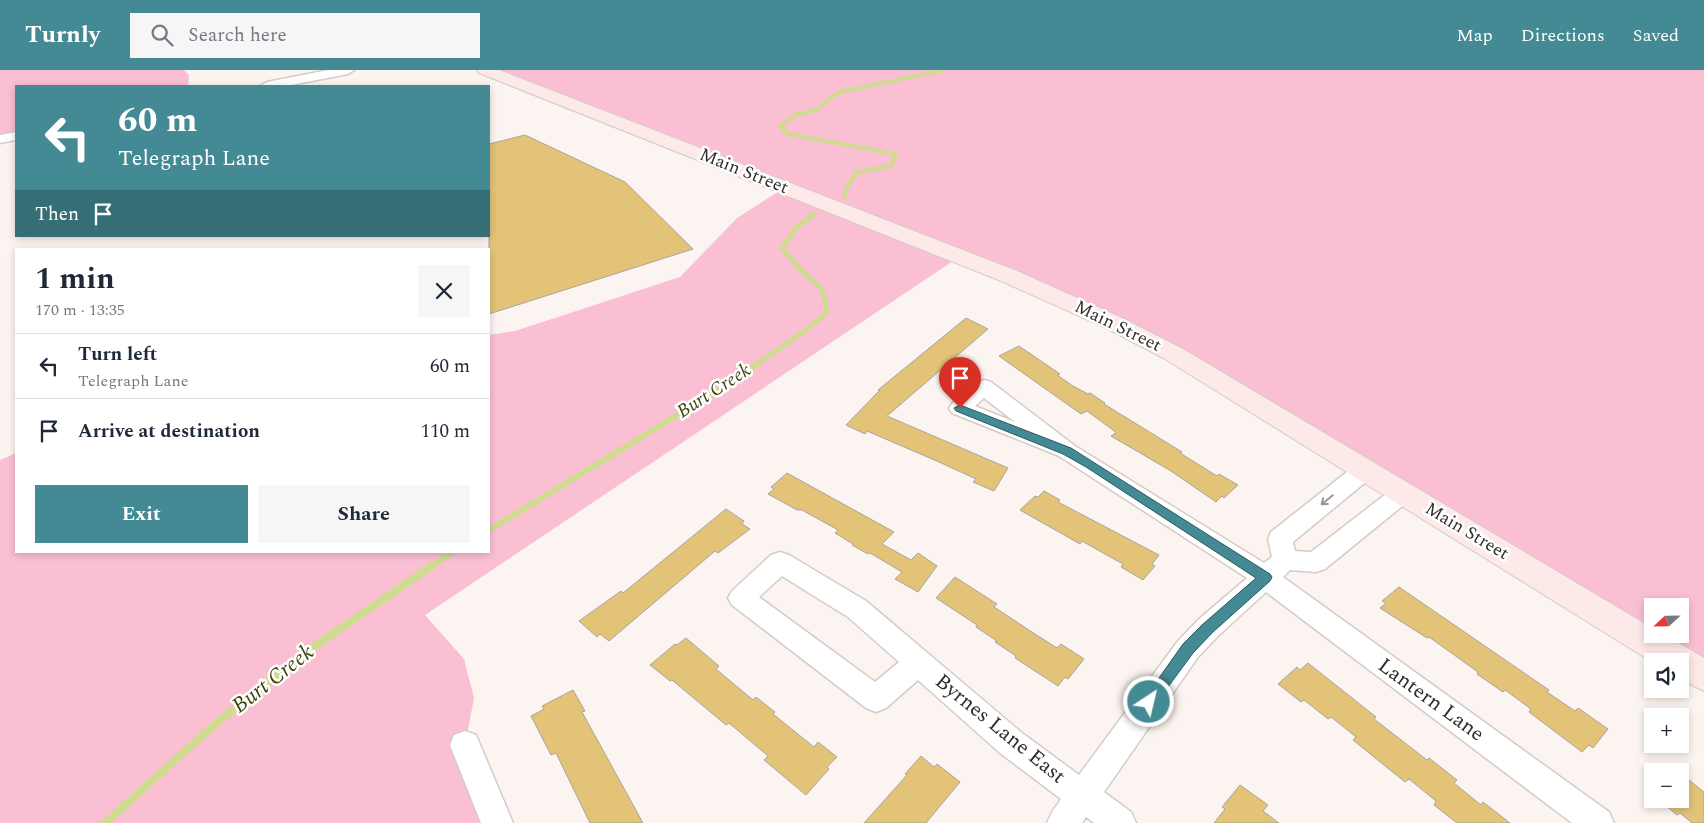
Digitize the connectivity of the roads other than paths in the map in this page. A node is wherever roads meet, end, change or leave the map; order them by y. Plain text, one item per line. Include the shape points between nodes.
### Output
1 (348, 70) edge
2 (485, 70) edge
3 (272, 85) edge
4 (15, 136) edge
5 (0, 139) edge
6 (1067, 451) dead end
7 (1365, 470) junction
8 (1403, 493) junction
9 (1275, 568) junction
10 (919, 662) junction
11 (1704, 676) edge
12 (465, 745) dead end
13 (1084, 795) junction
14 (497, 823) edge
15 (1063, 823) edge
16 (1120, 823) edge
17 (1598, 823) edge

1 - 3 street
2 - 7 main road, Main Street via 1009,276 1112,322 1174,354
4 - 5 street
6 - 9 street, Lantern Lane
7 - 8 main road, Main Street
7 -> 9 street via 1280,539
8 - 9 street via 1316,562
8 - 11 main road, Main Street
9 - 13 street via 1188,649
9 - 17 street, Lantern Lane
10 - 10 street, Byrnes Lane East via 857,609 780,562 741,598 876,699
10 - 13 street, Byrnes Lane East via 1011,743
12 - 14 street
13 - 15 street
13 - 16 street, Byrnes Lane East

